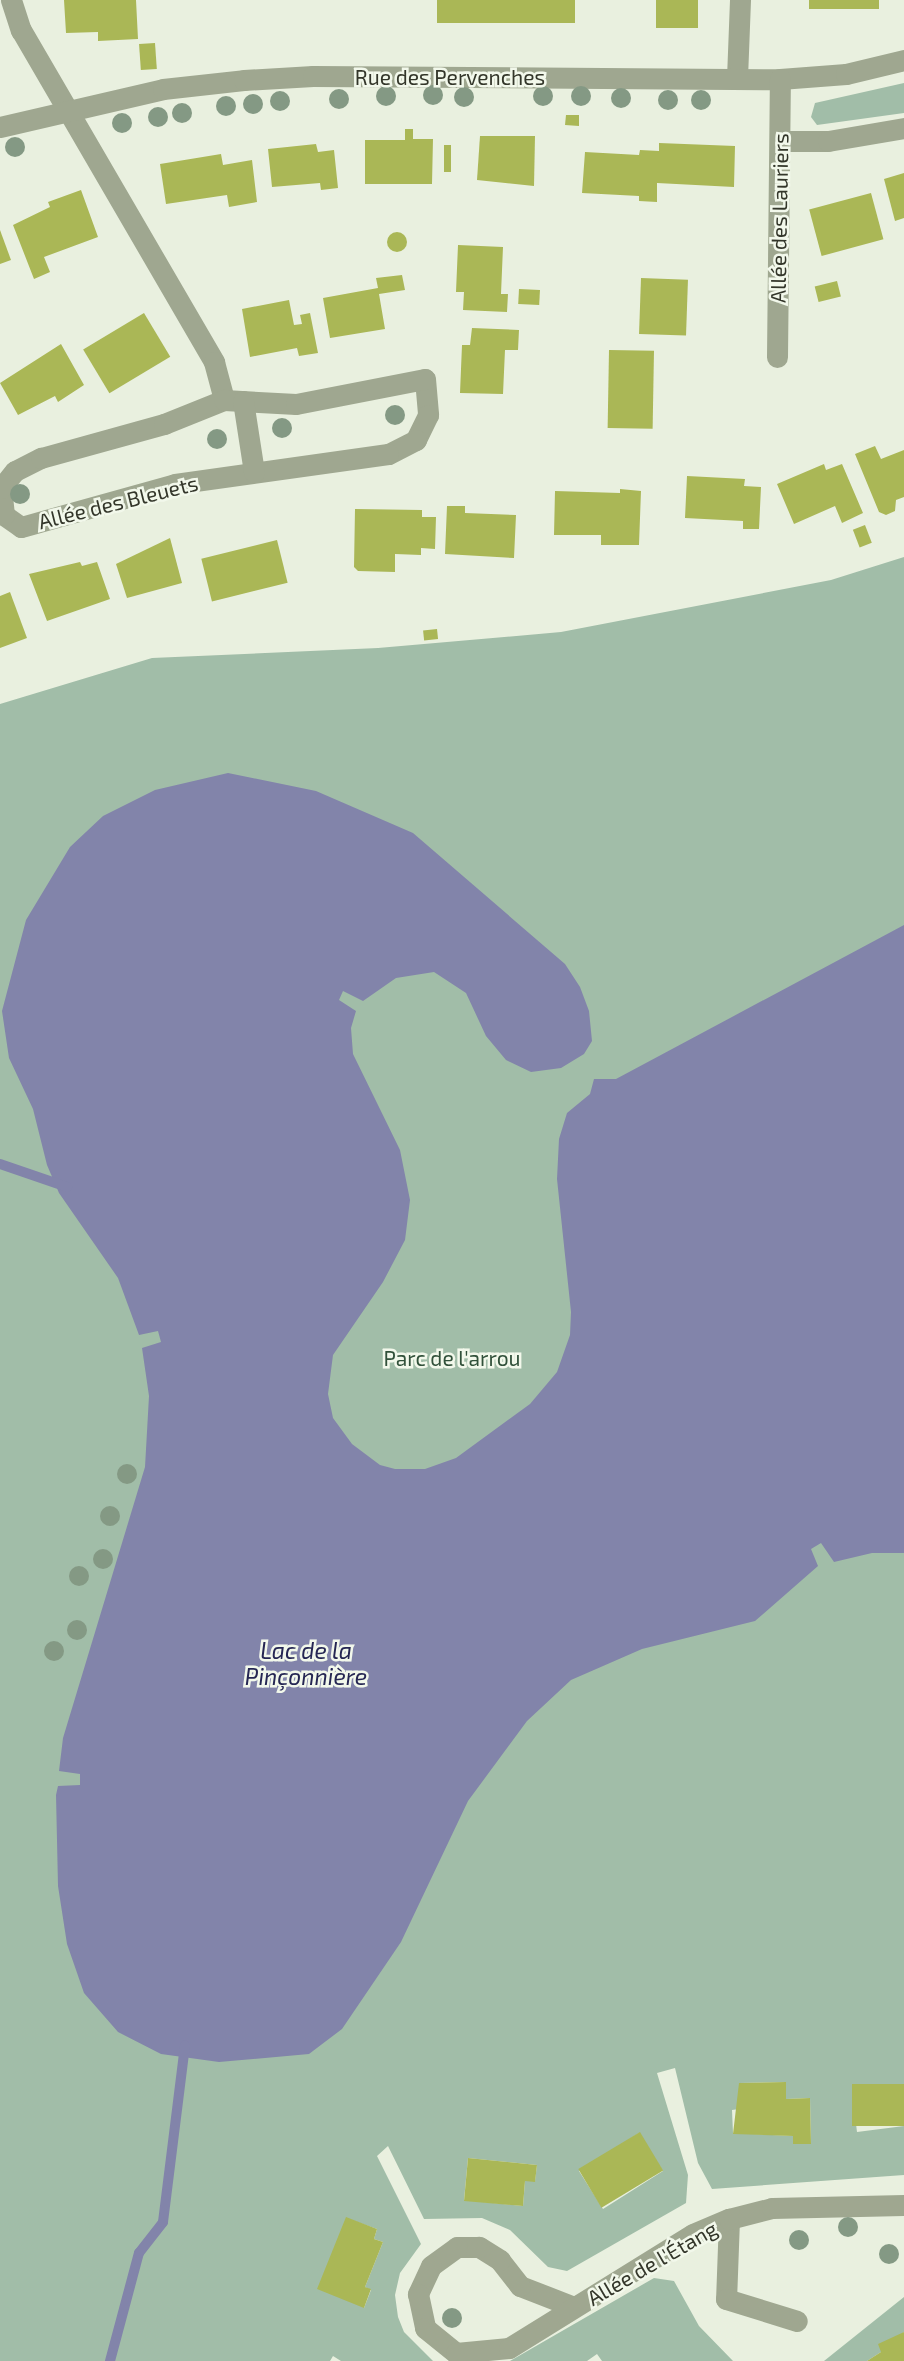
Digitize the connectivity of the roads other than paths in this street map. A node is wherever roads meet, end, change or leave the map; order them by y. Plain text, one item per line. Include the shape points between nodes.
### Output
1 (11, 0) edge
2 (740, 0) edge
3 (904, 60) edge
4 (737, 78) junction
5 (780, 79) junction
6 (68, 109) junction
7 (0, 127) edge
8 (904, 128) edge
9 (781, 141) junction
10 (776, 357) dead end
11 (233, 400) junction
12 (254, 472) junction
13 (904, 2205) edge
14 (729, 2220) junction
15 (574, 2307) junction
16 (797, 2322) dead end

1 - 6 street via 21,30
2 - 4 street
3 - 5 street, Rue des Pervenches via 846,75
4 - 5 street, Rue des Pervenches
4 - 6 street, Rue des Pervenches via 313,76 163,89
5 - 9 street, Allée des Lauriers
6 - 7 street, Rue des Pervenches
6 - 11 street
8 - 9 street via 828,141
9 - 10 street, Allée des Lauriers
11 - 12 street
11 - 12 street, Allée des Bleuets via 296,404 425,379 429,415 416,440 388,454
11 - 12 street, Allée des Bleuets via 40,458 16,471 1,488 4,515 21,527 176,484
13 - 14 street, Allée de l'Étang via 772,2208
14 - 15 street, Allée de l'Étang via 693,2234
14 - 16 street, Allée de l'Étang via 726,2299
15 - 15 street, Allée de l'Étang via 509,2348 456,2353 425,2328 418,2294 431,2266 457,2246 479,2247 500,2260 520,2286

